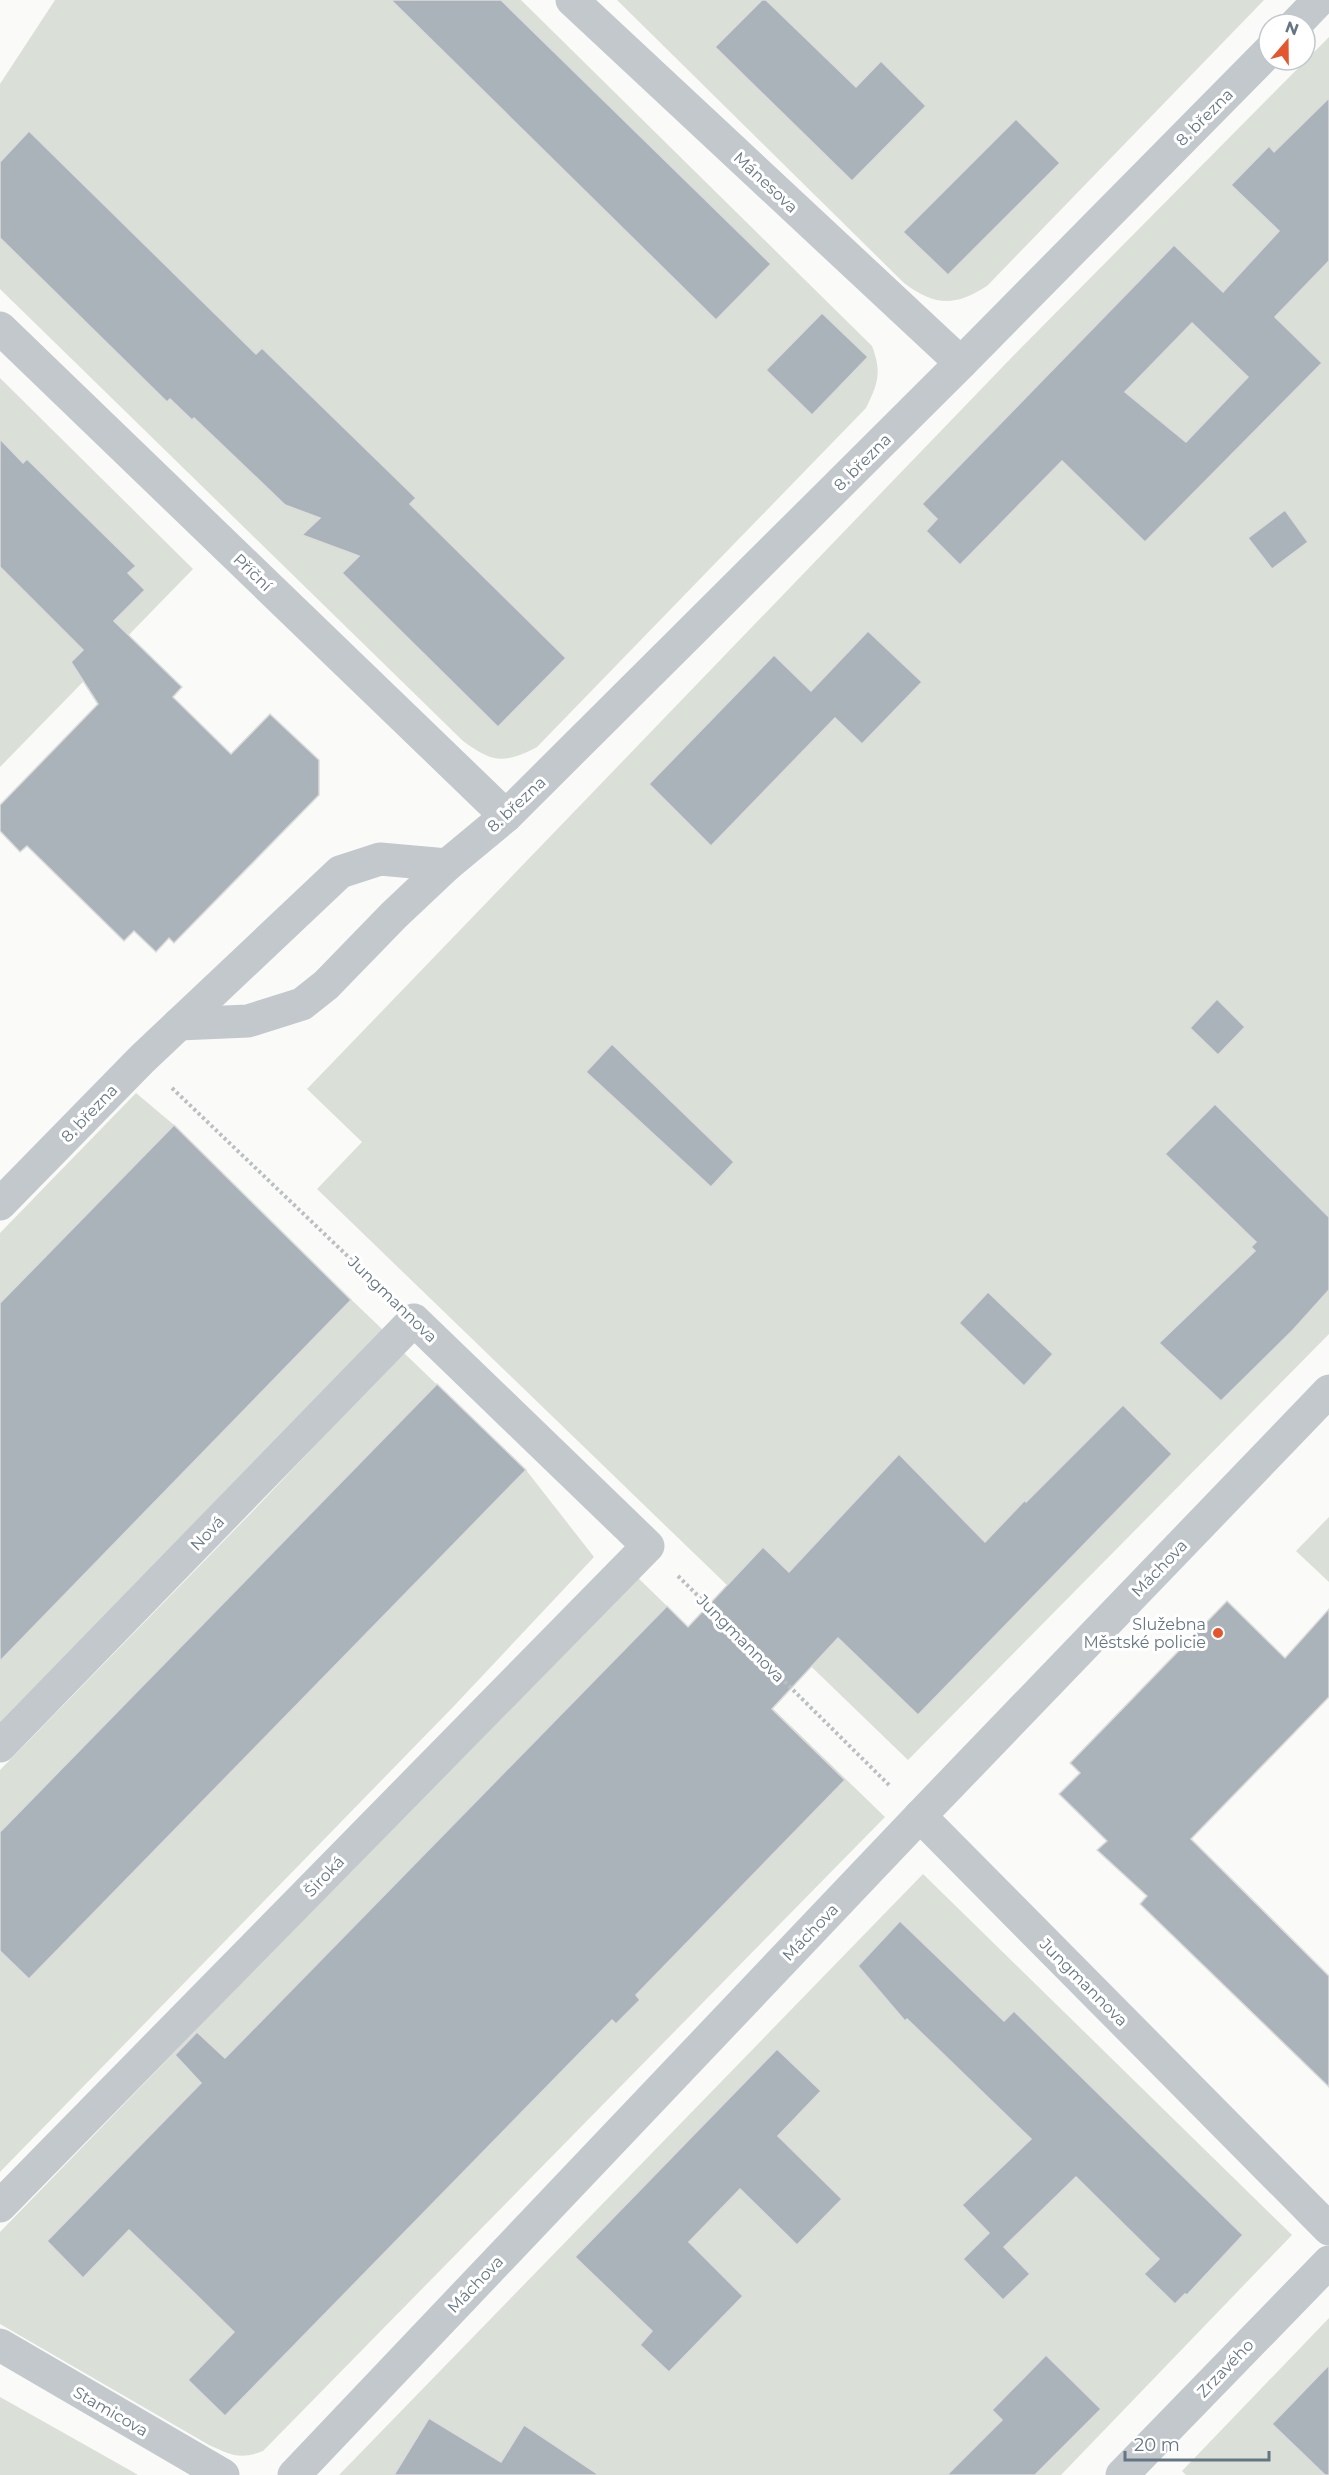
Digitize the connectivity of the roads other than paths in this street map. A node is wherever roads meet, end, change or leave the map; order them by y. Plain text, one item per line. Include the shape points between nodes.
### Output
1 (572, 0) edge
2 (1319, 0) edge
3 (1308, 12) edge
4 (1257, 63) edge
5 (0, 328) edge
6 (961, 363) junction
7 (506, 816) junction
8 (447, 865) junction
9 (179, 1024) junction
10 (0, 1204) edge
11 (414, 1320) joint
12 (1329, 1391) edge
13 (648, 1546) joint
14 (0, 1746) edge
15 (920, 1816) junction
16 (0, 2206) edge
17 (1329, 2229) edge
18 (1329, 2262) edge
19 (0, 2345) edge
20 (223, 2475) edge
21 (294, 2475) edge
22 (1122, 2475) edge

1 - 6 street, Mánesova
2 - 3 street
4 - 6 street, 8. března
5 - 7 street, Příční
6 - 7 street, 8. března
7 - 8 street, 8. března
8 - 9 street, 8. března via 302,1004 248,1021
8 - 9 street, 8. března via 381,859 340,872
9 - 10 street, 8. března
11 - 13 street, Jungmannova
11 - 14 street, Nová
12 - 15 street, Máchova
13 - 16 street, Široká
15 - 17 street, Jungmannova
15 - 21 street, Máchova
18 - 22 street, Zrzavého
19 - 20 street, Stamicova

